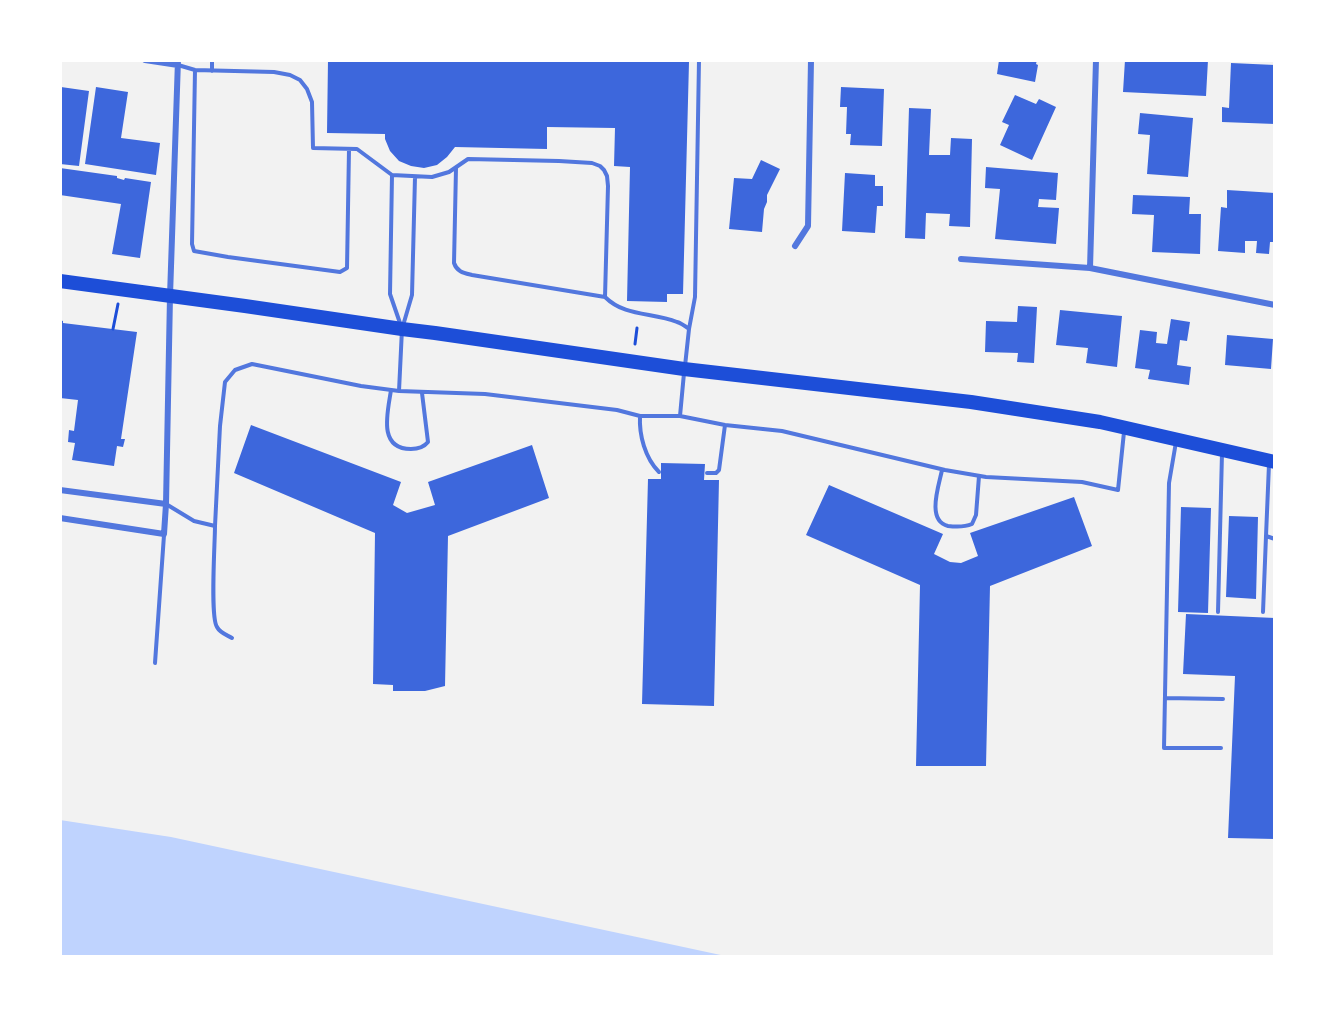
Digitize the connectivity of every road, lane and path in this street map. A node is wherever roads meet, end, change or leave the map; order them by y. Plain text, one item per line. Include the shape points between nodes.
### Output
1 (145, 60) edge
2 (212, 60) edge
3 (699, 60) edge
4 (811, 60) edge
5 (1096, 60) edge
6 (178, 62) edge
7 (195, 70) junction
8 (212, 71) junction
9 (349, 149) junction
10 (456, 167) junction
11 (392, 176) junction
12 (415, 177) junction
13 (795, 246) dead end
14 (961, 259) dead end
15 (1090, 268) junction
16 (60, 281) edge
17 (170, 296) junction
18 (605, 297) junction
19 (118, 304) dead end
20 (1275, 305) edge
21 (637, 328) dead end
22 (689, 328) junction
23 (113, 329) dead end
24 (402, 329) junction
25 (634, 344) dead end
26 (684, 369) junction
27 (392, 390) junction
28 (399, 391) junction
29 (422, 392) junction
30 (640, 416) junction
31 (681, 416) junction
32 (725, 425) junction
33 (1124, 427) junction
34 (1176, 439) junction
35 (1222, 449) junction
36 (1272, 461) edge
37 (942, 470) junction
38 (658, 472) dead end
39 (706, 473) dead end
40 (979, 476) junction
41 (60, 490) edge
42 (166, 504) junction
43 (60, 518) edge
44 (215, 526) junction
45 (164, 534) junction
46 (1266, 536) junction
47 (1275, 538) edge
48 (1218, 612) dead end
49 (1263, 612) dead end
50 (232, 638) dead end
51 (155, 663) dead end
52 (1165, 698) junction
53 (1223, 699) dead end
54 (1221, 748) dead end

1 - 6 street
2 - 8 lane
3 - 22 lane via 694,297
4 - 13 street via 808,226
5 - 15 street
6 - 7 lane
6 - 17 street
7 - 8 lane
7 - 9 lane via 194,251 328,271 347,268
8 - 9 lane via 274,72 300,80 312,102 313,148
9 - 11 lane via 357,149
10 - 12 lane via 432,177
10 - 18 lane via 454,263 459,270
10 - 18 lane via 468,159 559,160 600,166 608,186
11 - 12 lane
11 - 24 lane via 390,294
12 - 24 lane via 412,295
14 - 15 street
15 - 20 street
16 - 17 main road
17 - 24 main road
17 - 42 street
18 - 22 lane via 630,312 676,321
19 - 23 path
21 - 25 path
22 - 26 lane
24 - 26 main road
24 - 28 lane
26 - 31 lane
26 - 33 main road via 971,402
27 - 28 lane
27 - 29 lane via 389,437 396,445 413,449 428,442
27 - 44 lane via 252,364 234,370 225,382
28 - 29 lane
29 - 30 lane via 485,394
30 - 31 lane
30 - 38 lane via 643,442
31 - 32 lane
32 - 37 lane via 782,431
32 - 39 lane via 719,470
33 - 34 main road
33 - 40 lane via 1118,490 1082,482
34 - 35 main road
34 - 52 lane via 1169,483
35 - 36 main road
35 - 48 lane
36 - 46 lane
37 - 40 lane
37 - 40 lane via 936,513 943,524 951,526 972,524
41 - 42 street
42 - 44 lane via 194,521
42 - 45 street
43 - 45 street
44 - 50 lane via 215,625
45 - 51 lane
46 - 47 lane
46 - 49 lane
52 - 53 lane
52 - 54 lane via 1164,748

